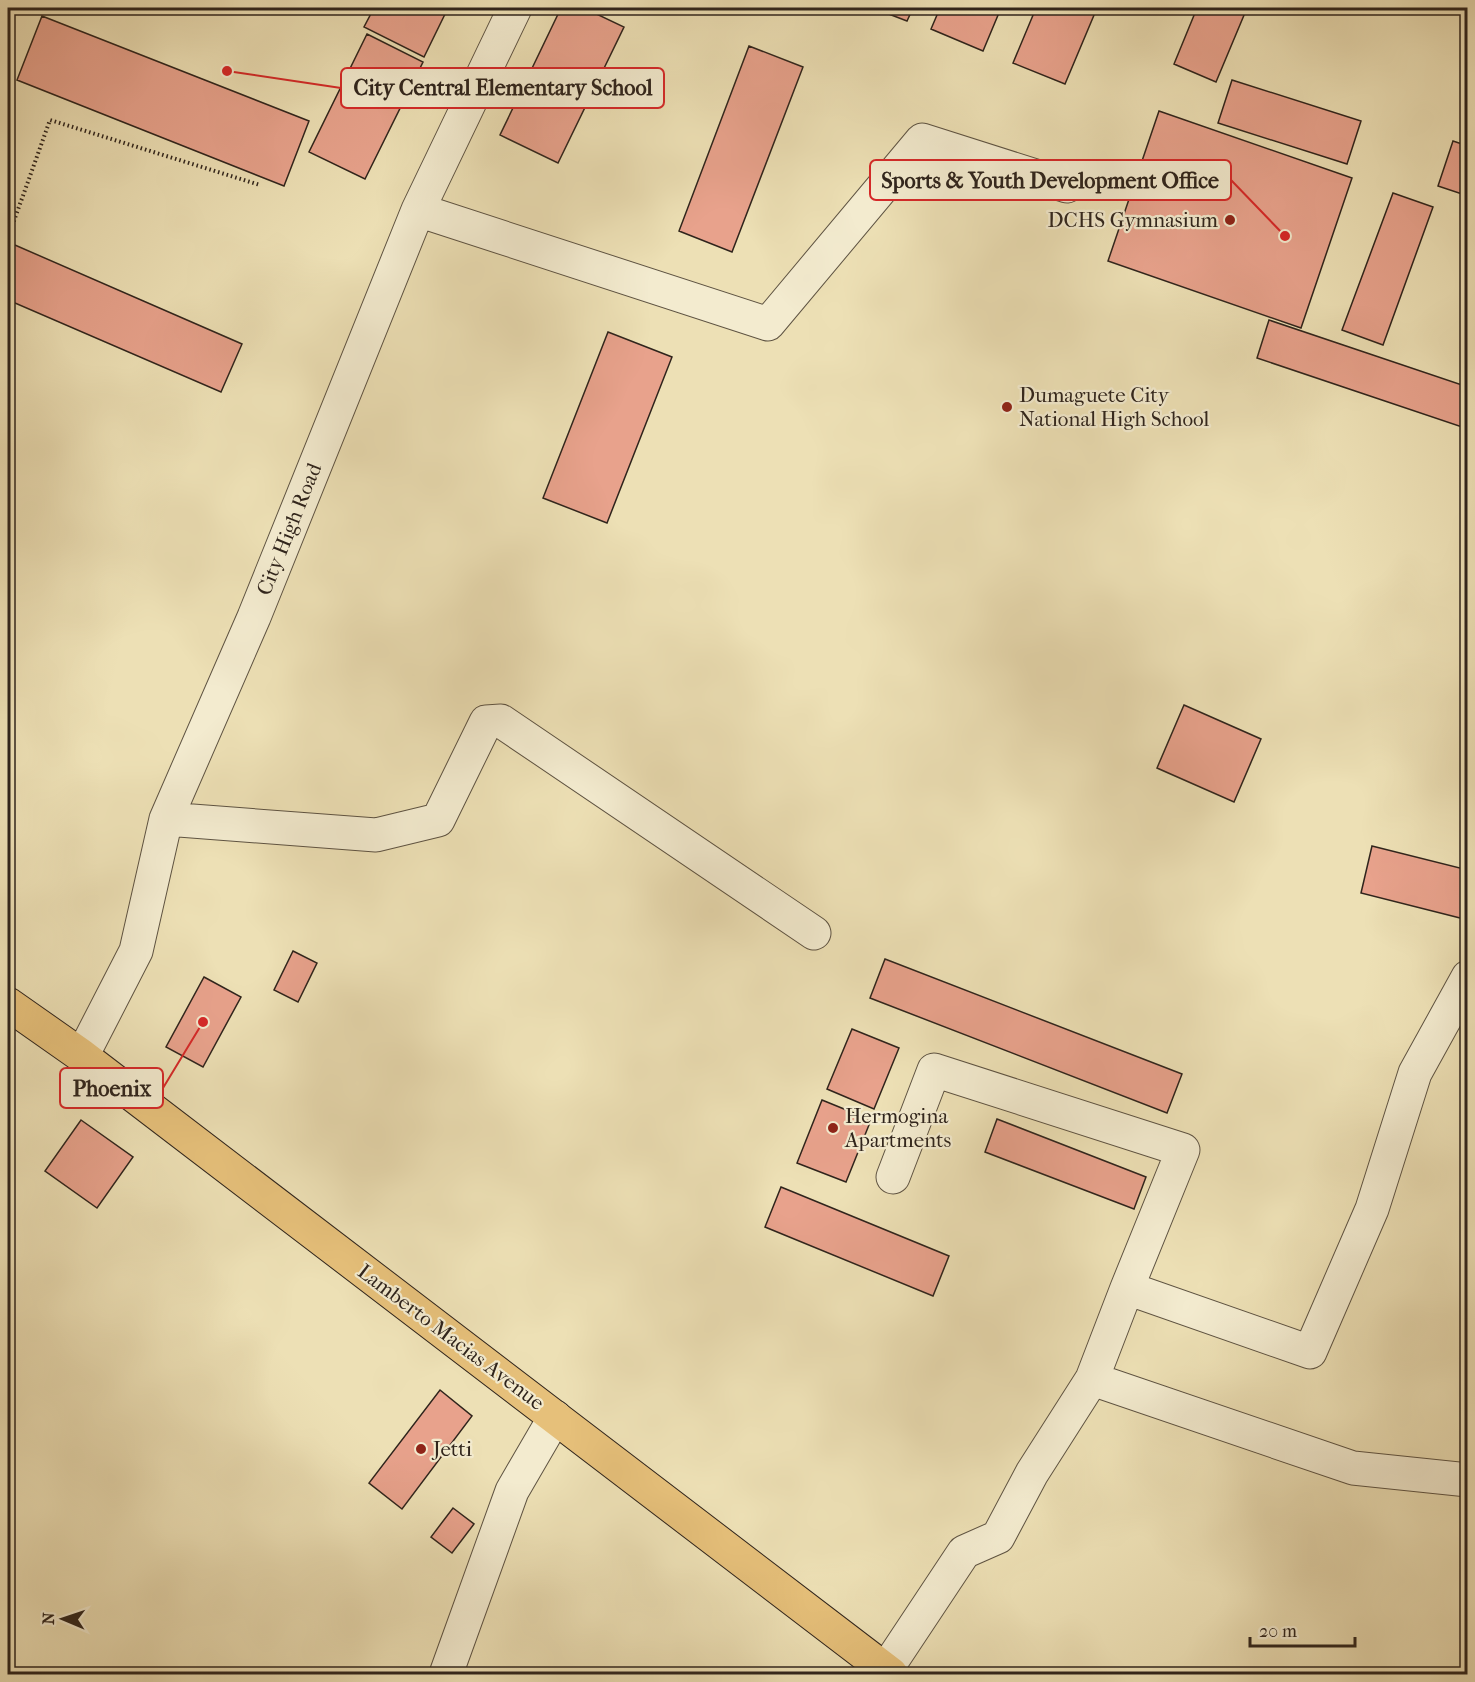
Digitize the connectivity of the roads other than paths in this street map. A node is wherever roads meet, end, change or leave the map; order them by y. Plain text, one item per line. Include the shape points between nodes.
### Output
1 (515, 8) edge
2 (1067, 186) dead end
3 (418, 210) junction
4 (166, 819) junction
5 (814, 933) dead end
6 (1467, 977) edge
7 (8, 1004) edge
8 (82, 1056) junction
9 (893, 1176) dead end
10 (1127, 1288) junction
11 (1092, 1379) junction
12 (555, 1417) junction
13 (1467, 1480) edge
14 (888, 1672) edge
15 (446, 1674) edge

1 - 3 street, City High Road
2 - 3 street via 922,140 768,324
3 - 4 street, City High Road via 254,617
4 - 5 street via 376,835 438,820 486,722 501,721
4 - 8 street, City High Road via 136,951
6 - 10 street via 1416,1073 1372,1209 1310,1352
7 - 8 main road, Lamberto Macias Avenue
8 - 12 main road, Lamberto Macias Avenue
9 - 10 street via 934,1070 1183,1150
10 - 11 street
11 - 13 street via 1353,1468
11 - 14 street via 1032,1473 998,1537 964,1552
12 - 14 main road, Lamberto Macias Avenue
12 - 15 street via 512,1491

